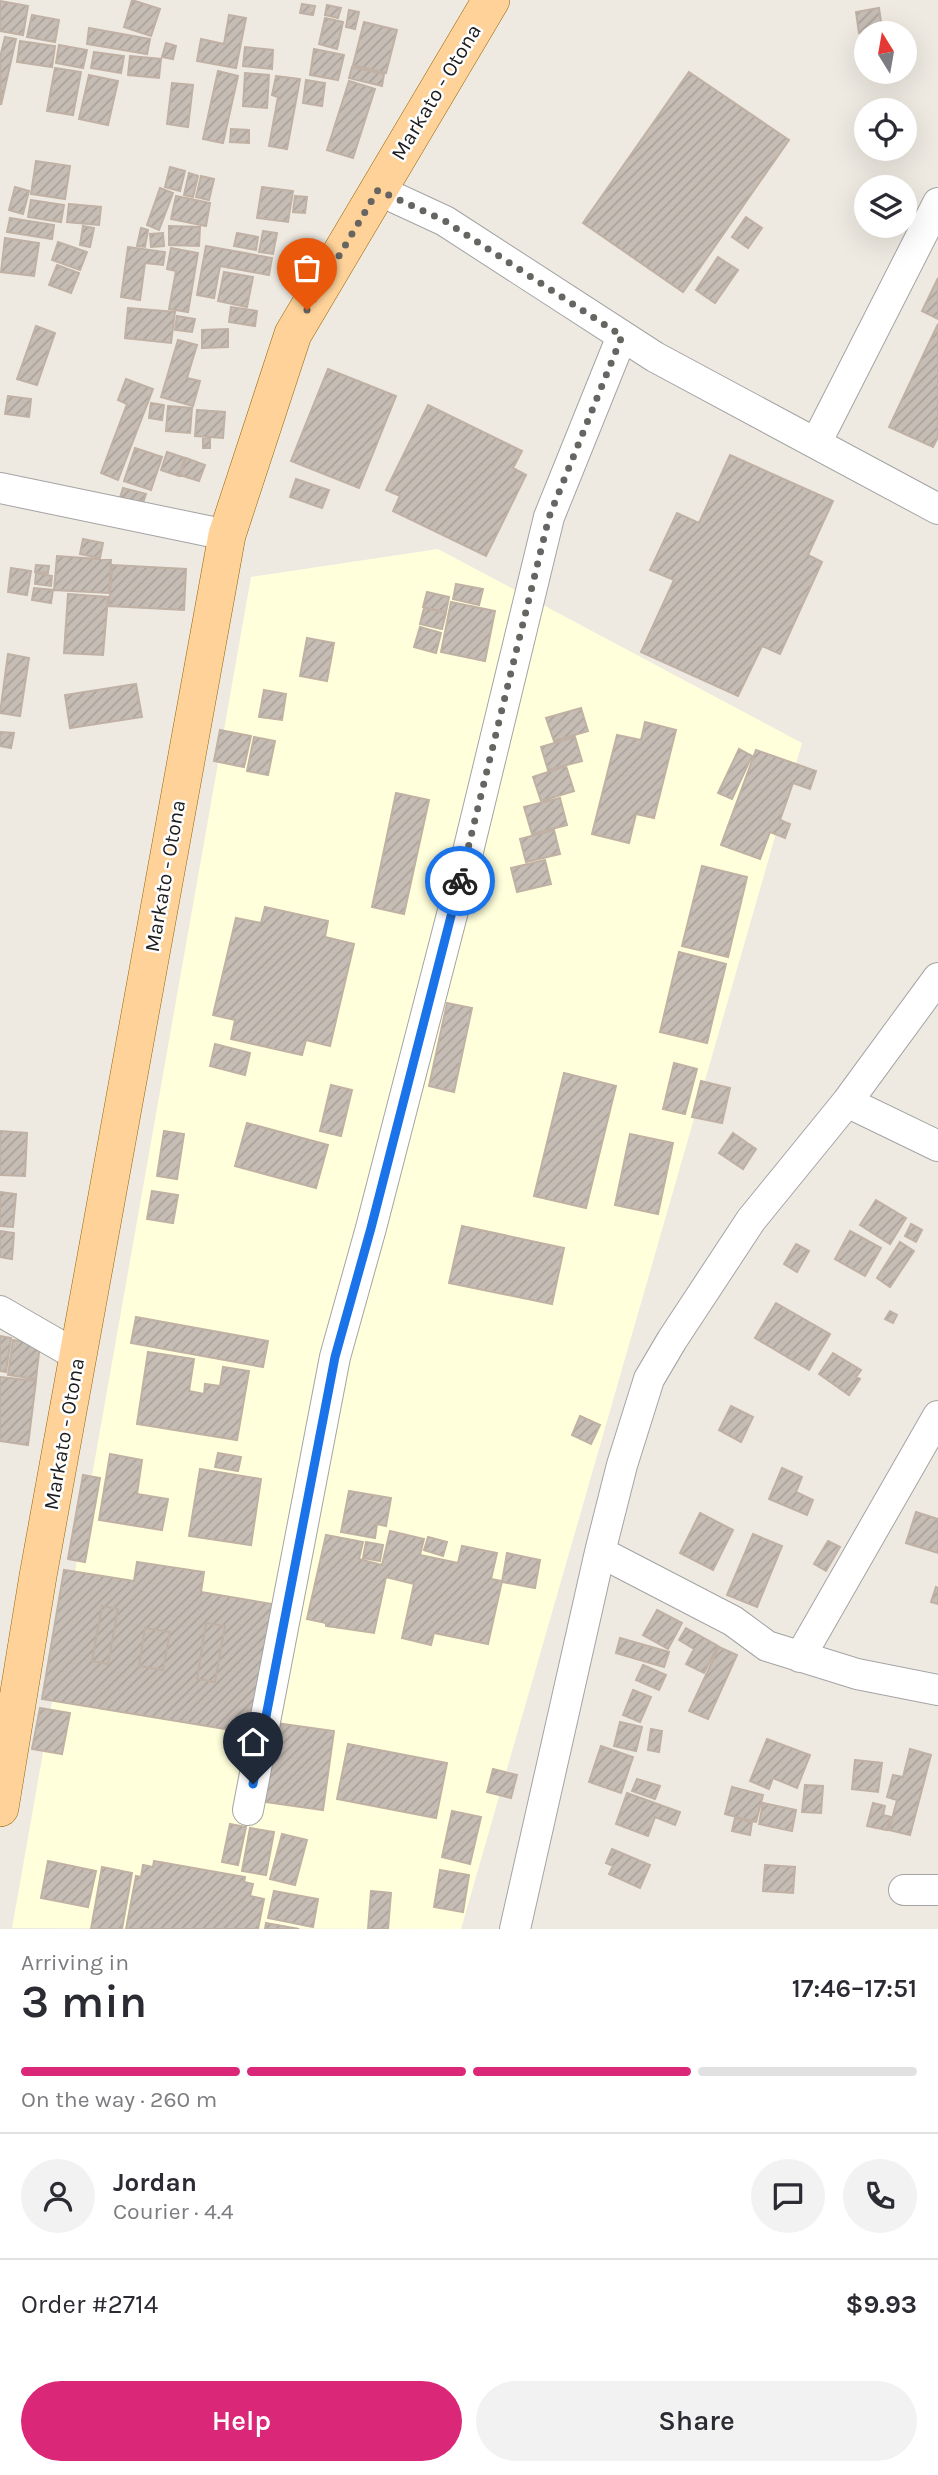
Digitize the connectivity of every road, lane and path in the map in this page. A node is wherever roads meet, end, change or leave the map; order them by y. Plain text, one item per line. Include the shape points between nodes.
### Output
1 (491, 0) edge
2 (378, 190) junction
3 (938, 203) edge
4 (622, 336) junction
5 (816, 443) junction
6 (0, 488) edge
7 (938, 509) edge
8 (227, 535) junction
9 (938, 978) edge
10 (847, 1102) junction
11 (938, 1146) edge
12 (0, 1311) edge
13 (78, 1356) junction
14 (938, 1416) edge
15 (600, 1552) junction
16 (800, 1657) junction
17 (938, 1690) edge
18 (1, 1793) edge
19 (248, 1810) dead end
20 (904, 1890) dead end
21 (938, 1890) edge
22 (515, 1929) edge

1 - 2 main road, Markato - Otona
2 - 4 street via 445,221
2 - 8 main road, Markato - Otona via 293,334
3 - 5 street
4 - 5 street
4 - 19 street via 549,517 463,872 335,1357
5 - 7 street
6 - 8 street
8 - 13 main road, Markato - Otona
9 - 10 street
10 - 11 street
10 - 15 street via 751,1220 649,1379
12 - 13 street
13 - 18 main road, Markato - Otona
14 - 16 street
15 - 16 street via 733,1621 767,1646
15 - 22 street
16 - 17 street
20 - 21 street

